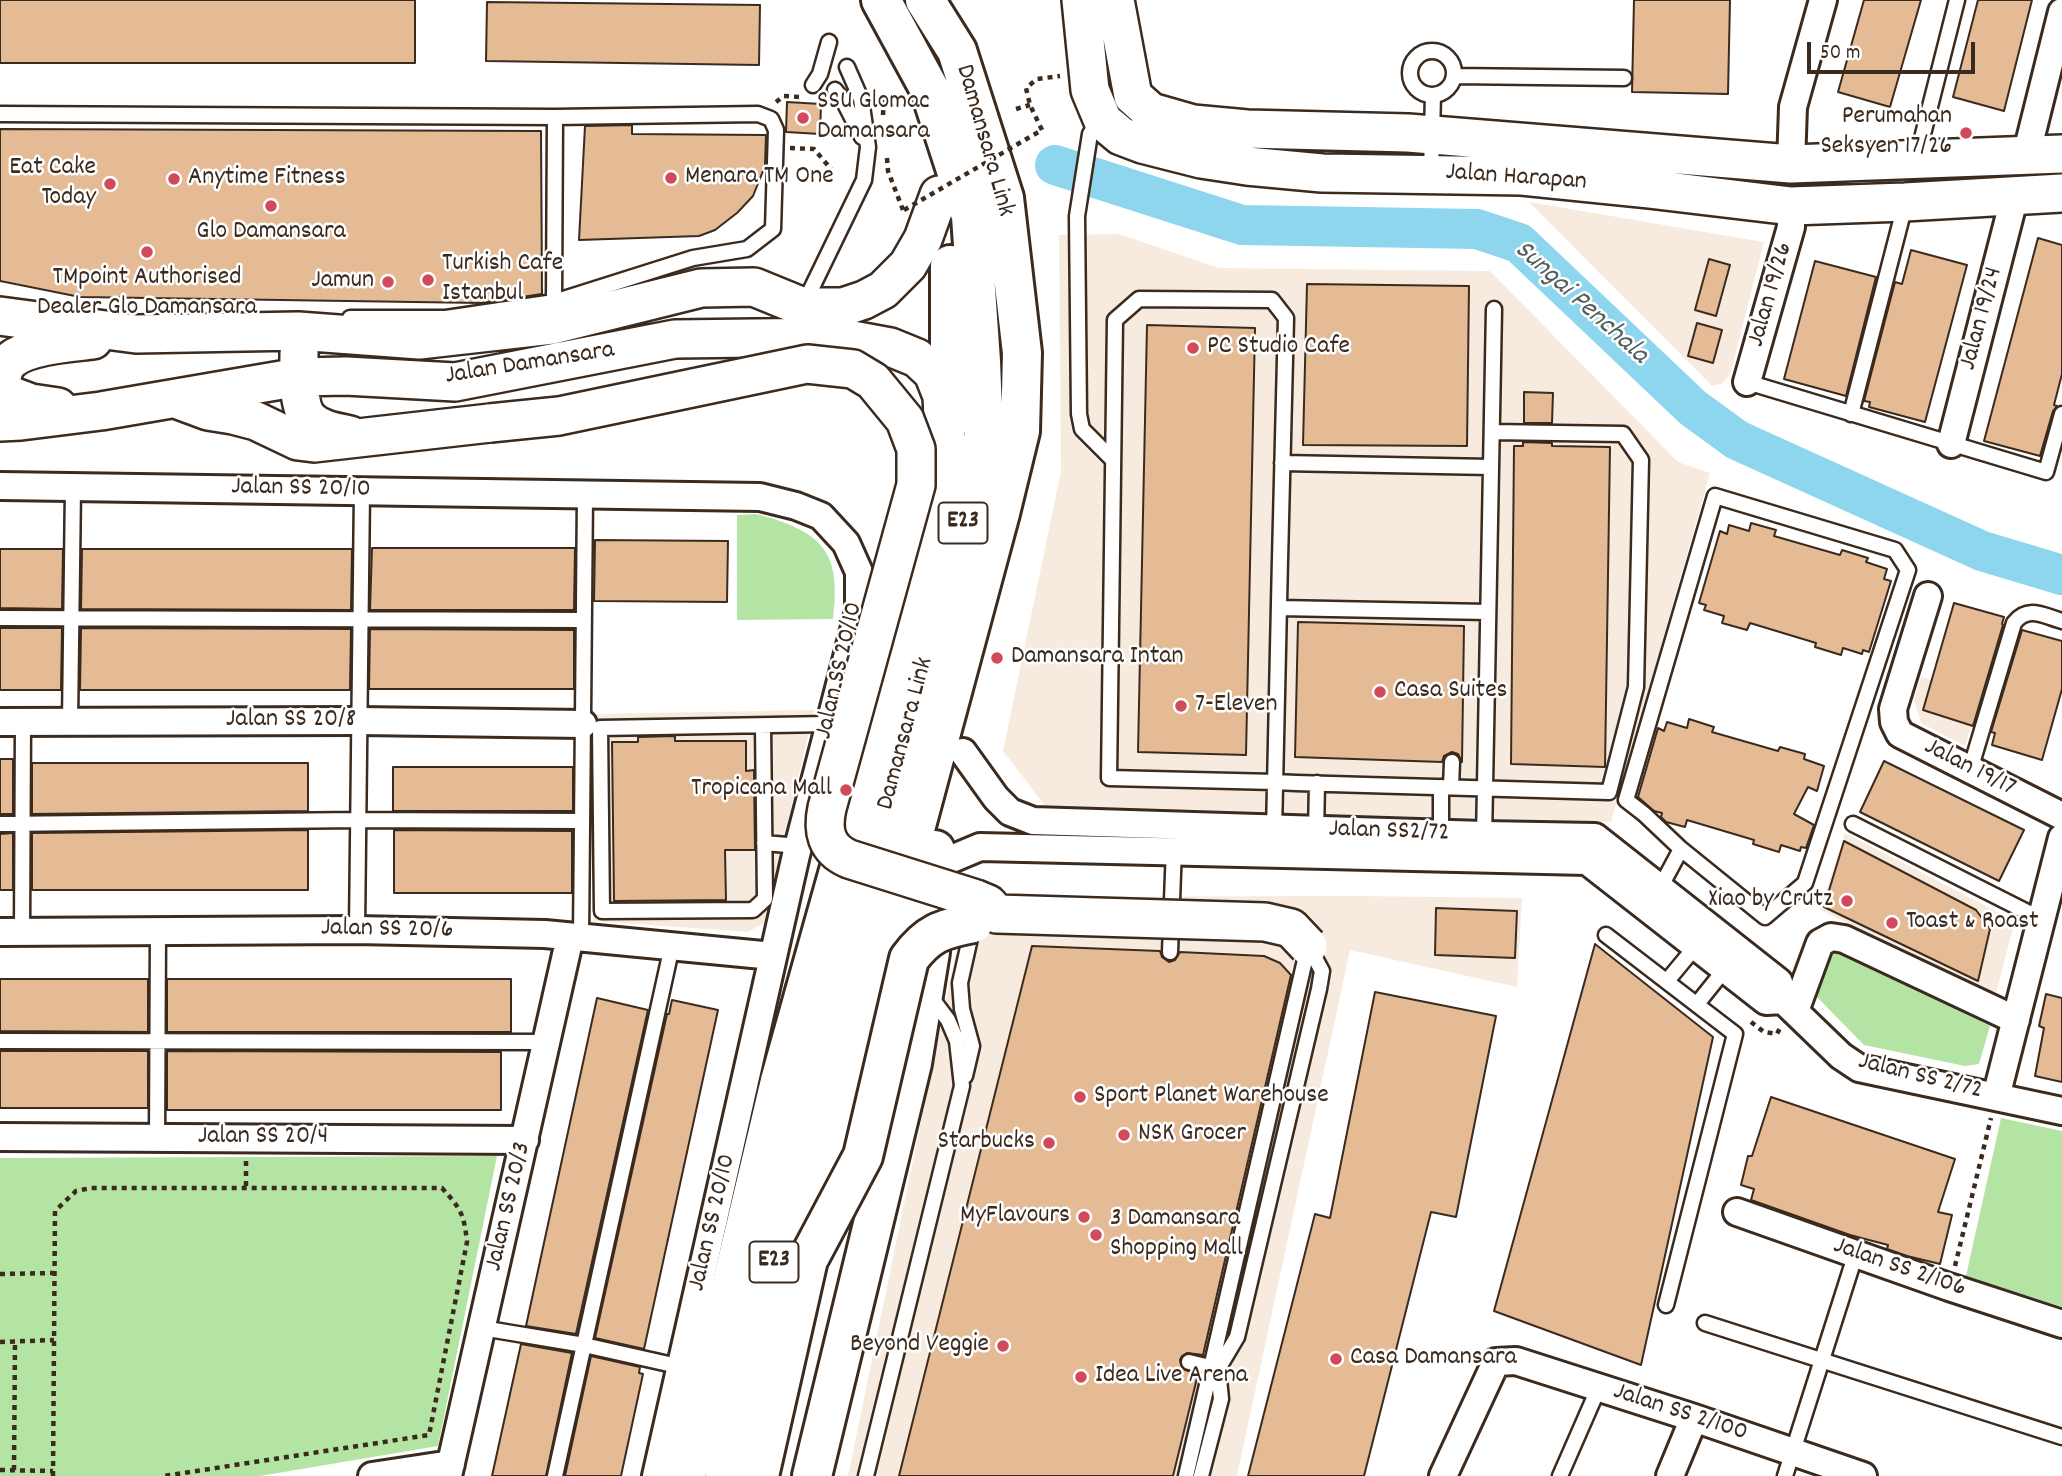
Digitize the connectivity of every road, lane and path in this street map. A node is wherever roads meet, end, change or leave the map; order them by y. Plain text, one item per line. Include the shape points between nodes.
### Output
1 (856, 0) edge
2 (881, 0) edge
3 (925, 0) edge
4 (939, 0) edge
5 (1081, 0) edge
6 (1115, 0) edge
7 (1824, 0) edge
8 (1957, 0) edge
9 (2062, 12) edge
10 (829, 42) dead end
11 (957, 51) junction
12 (847, 67) dead end
13 (1064, 75) dead end
14 (1454, 76) junction
15 (1625, 78) dead end
16 (835, 90) dead end
17 (810, 91) joint
18 (1433, 95) junction
19 (1030, 105) junction
20 (1016, 109) dead end
21 (0, 114) edge
22 (758, 114) junction
23 (555, 117) junction
24 (1120, 121) junction
25 (1193, 124) junction
26 (1432, 135) junction
27 (776, 147) junction
28 (868, 147) junction
29 (2062, 154) edge
30 (2026, 156) junction
31 (1917, 159) junction
32 (1791, 164) junction
33 (831, 169) dead end
34 (888, 171) dead end
35 (1431, 173) junction
36 (2062, 193) edge
37 (939, 195) junction
38 (2015, 195) junction
39 (1905, 202) junction
40 (1791, 206) junction
41 (697, 273) junction
42 (554, 302) junction
43 (0, 303) edge
44 (803, 307) junction
45 (1494, 309) dead end
46 (0, 316) edge
47 (239, 318) dead end
48 (335, 318) dead end
49 (303, 324) junction
50 (127, 326) junction
51 (674, 339) junction
52 (299, 377) junction
53 (1747, 382) joint
54 (172, 397) junction
55 (101, 411) junction
56 (1851, 414) junction
57 (2062, 414) edge
58 (0, 422) edge
59 (1492, 432) junction
60 (362, 438) junction
61 (1951, 444) junction
62 (944, 449) junction
63 (1113, 460) junction
64 (1282, 463) junction
65 (1491, 467) junction
66 (0, 486) edge
67 (73, 487) junction
68 (362, 491) junction
69 (584, 494) junction
70 (1928, 596) dead end
71 (1279, 608) junction
72 (1488, 612) junction
73 (0, 618) edge
74 (71, 618) junction
75 (360, 619) junction
76 (583, 620) junction
77 (2062, 621) edge
78 (966, 636) junction
79 (359, 721) junction
80 (12, 722) edge
81 (70, 722) junction
82 (583, 724) junction
83 (829, 724) junction
84 (763, 726) junction
85 (962, 752) junction
86 (1452, 762) dead end
87 (1970, 770) junction
88 (1275, 782) junction
89 (1317, 783) junction
90 (1446, 787) junction
91 (814, 788) junction
92 (1485, 788) junction
93 (859, 803) junction
94 (2062, 816) edge
95 (358, 820) junction
96 (582, 821) junction
97 (0, 824) edge
98 (23, 824) junction
99 (1853, 824) dead end
100 (1441, 834) junction
101 (2062, 838) edge
102 (1175, 839) junction
103 (1274, 841) junction
104 (764, 843) junction
105 (1316, 843) junction
106 (799, 846) junction
107 (1484, 847) junction
108 (1681, 849) junction
109 (930, 868) junction
110 (2058, 871) edge
111 (1654, 898) junction
112 (985, 918) junction
113 (2041, 919) junction
114 (357, 930) junction
115 (158, 931) junction
116 (11, 932) edge
117 (1606, 935) dead end
118 (575, 937) junction
119 (672, 946) junction
120 (1308, 946) junction
121 (1696, 946) junction
122 (1170, 952) dead end
123 (773, 956) junction
124 (1732, 960) junction
125 (1667, 981) junction
126 (925, 989) junction
127 (1697, 1004) junction
128 (1789, 1006) junction
129 (2016, 1020) junction
130 (0, 1041) edge
131 (157, 1041) junction
132 (548, 1042) junction
133 (839, 1052) junction
134 (962, 1086) junction
135 (1996, 1097) junction
136 (2062, 1111) edge
137 (0, 1137) edge
138 (157, 1138) junction
139 (525, 1140) junction
140 (1737, 1212) dead end
141 (1856, 1253) junction
142 (810, 1256) junction
143 (54, 1273) junction
144 (0, 1274) edge
145 (1950, 1287) junction
146 (1665, 1305) dead end
147 (1705, 1323) dead end
148 (2062, 1324) edge
149 (482, 1328) junction
150 (54, 1340) junction
151 (0, 1342) edge
152 (15, 1342) junction
153 (584, 1345) junction
154 (1822, 1361) junction
155 (1189, 1362) dead end
156 (682, 1367) junction
157 (1218, 1369) junction
158 (1598, 1387) junction
159 (1694, 1418) junction
160 (2062, 1437) edge
161 (1790, 1464) edge
162 (0, 1470) edge
163 (14, 1470) junction
164 (450, 1470) edge
165 (52, 1473) edge
166 (164, 1476) edge
167 (372, 1476) edge
168 (555, 1476) edge
169 (656, 1476) edge
170 (686, 1476) edge
171 (725, 1476) edge
172 (759, 1476) edge
173 (812, 1476) edge
174 (866, 1476) edge
175 (1186, 1476) edge
176 (1201, 1476) edge
177 (1443, 1476) edge
178 (1560, 1476) edge
179 (1670, 1476) edge
180 (1863, 1476) edge

1 - 37 highway via 892,65
2 - 133 highway, Damansara Link / E23 via 930,90 971,216 984,436
3 - 11 highway, Damansara Link / E23
4 - 11 highway
5 - 24 main road via 1090,90
6 - 25 main road via 1133,96 1151,112
7 - 32 street via 1793,107
8 - 31 lane
9 - 30 street
10 - 17 lane
11 - 78 highway, Damansara Link / E23 via 1004,198 1023,353 1020,431
12 - 28 lane via 861,99
13 - 19 path via 1037,79 1026,88
14 - 15 lane
14 - 18 lane via 1447,90
14 - 18 lane via 1451,62 1440,52 1426,52 1415,59 1410,72 1413,85
16 - 28 lane
17 - 22 path via 785,96
18 - 26 lane
19 - 20 path
19 - 34 path, bridge via 1042,130 904,210
21 - 23 lane
22 - 23 lane
22 - 27 lane via 771,119
23 - 42 lane
24 - 25 lane
24 - 35 main road, Jalan Harapan via 1121,135 1142,144 1236,164 1322,173
24 - 63 lane via 1095,126 1090,134 1077,216 1079,414 1083,429
25 - 26 main road
26 - 32 main road
26 - 35 lane
27 - 33 path via 814,149
27 - 41 lane via 773,229 747,249
28 - 44 lane via 864,180
29 - 30 main road
30 - 31 main road
31 - 32 main road
35 - 40 main road, Jalan Harapan via 1522,176
36 - 38 main road, Jalan Harapan
37 - 44 main road, Jalan Damansara via 908,265 883,290 843,307
37 - 62 highway via 951,287
38 - 39 main road, Jalan Harapan
38 - 61 street, Jalan 19/24
39 - 40 main road, Jalan Harapan
39 - 56 lane
40 - 53 street, Jalan 19/26 via 1791,228
41 - 42 lane
41 - 44 main road, Jalan Damansara via 754,287
41 - 49 main road, Jalan Damansara via 552,325 419,340
42 - 48 lane via 446,318
43 - 50 lane
44 - 51 main road via 773,320 708,326
45 - 59 lane
46 - 50 main road, Jalan Damansara
47 - 49 lane
49 - 50 main road, Jalan Damansara
49 - 52 main road
50 - 55 main road via 26,351 4,369 1,383 7,394 31,403
51 - 52 main road, Jalan Damansara via 455,382
51 - 62 main road, Jalan Damansara via 836,337 890,346 917,358 933,373 942,396
52 - 54 main road, Jalan Damansara
52 - 60 main road via 309,418 326,430
53 - 56 lane
54 - 55 main road, Jalan Damansara
54 - 60 main road via 208,411 256,421 298,441
55 - 58 main road, Jalan Damansara
56 - 61 lane
57 - 61 lane via 2046,472
59 - 65 lane
59 - 92 lane via 1623,434 1642,460 1636,687 1609,792
60 - 112 main road, bridge via 559,416 807,364 853,369 873,381 905,420 916,449 916,485 827,808 825,834 840,855 988,904
62 - 93 highway via 918,575
63 - 64 lane via 1115,320 1139,299 1272,300 1286,318
63 - 88 lane via 1109,778
64 - 65 lane
64 - 71 lane
65 - 72 lane
66 - 67 street, Jalan SS 20/10
67 - 68 street, Jalan SS 20/10
67 - 74 lane
68 - 69 street, Jalan SS 20/10
68 - 75 lane
69 - 76 lane
69 - 83 street, Jalan SS 20/10 via 760,497 821,516 846,543 859,572 859,611
70 - 87 street, Jalan 19/17 via 1893,709 1894,722 1900,734
71 - 72 lane
71 - 88 lane
72 - 92 lane
73 - 74 lane
74 - 75 lane
74 - 81 lane
75 - 76 lane
75 - 79 lane
76 - 82 lane
77 - 87 lane via 2032,612 2014,623
78 - 85 highway via 974,665
78 - 133 highway, Damansara Link / E23
79 - 81 street, Jalan SS 20/8
79 - 82 street, Jalan SS 20/8
79 - 95 lane
80 - 81 street, Jalan SS 20/8
80 - 98 lane
82 - 96 lane
83 - 84 lane
83 - 91 street, Jalan SS 20/10
84 - 104 lane
84 - 104 lane via 600,728 602,911 753,909 765,899
85 - 102 street, Jalan SS2/72 via 1010,812 1033,821
85 - 109 highway
86 - 90 lane
87 - 94 street, Jalan 19/17
88 - 89 lane
88 - 103 lane
89 - 90 lane
89 - 105 lane
90 - 92 lane
90 - 100 lane
91 - 93 street
91 - 106 street, Jalan SS 20/10
92 - 107 lane
93 - 170 highway via 780,1082
95 - 96 lane
95 - 98 lane
95 - 114 lane
96 - 118 lane
97 - 98 lane
98 - 116 lane
99 - 113 lane
100 - 105 street, Jalan SS2/72
100 - 107 street, Jalan SS2/72
101 - 110 street
102 - 103 street, Jalan SS2/72
102 - 109 street, Jalan SS2/72 via 980,847
102 - 122 lane
103 - 105 street, Jalan SS2/72
104 - 106 lane
105 - 107 street, Jalan SS2/72
106 - 123 street, Jalan SS 20/10
107 - 111 street, Jalan SS2/72 via 1595,837
108 - 108 lane via 1765,917 1805,883 1908,570 1895,550 1715,496 1626,800
108 - 111 lane
109 - 126 highway via 924,903 930,952
110 - 113 street
111 - 121 street, Jalan SS2/72
111 - 124 street, Jalan SS2/72
112 - 120 main road, bridge via 1265,922 1291,928
112 - 134 lane via 960,983 972,1046
112 - 142 highway, bridge via 941,930 921,943 909,959 863,1156
113 - 129 street
114 - 115 street, Jalan SS 20/6
114 - 118 street, Jalan SS 20/6
115 - 116 street, Jalan SS 20/6
115 - 131 lane
117 - 125 lane
118 - 119 street, Jalan SS 20/6
118 - 132 street, Jalan SS 20/3
119 - 123 street, Jalan SS 20/6
119 - 153 lane
120 - 157 lane via 1322,971 1319,989 1237,1337
120 - 175 lane
121 - 124 street, Jalan SS2/72
121 - 125 lane
123 - 156 street, Jalan SS 20/10
124 - 127 lane
124 - 128 street, Jalan SS2/72 via 1779,982
125 - 127 lane
126 - 134 lane via 957,1041
126 - 173 highway via 912,1063
127 - 146 lane via 1735,1034
128 - 129 street via 1819,943 1831,937
128 - 135 street, Jalan SS 2/72 via 1859,1068
129 - 135 street
130 - 131 lane
131 - 132 lane
131 - 138 lane
132 - 139 street, Jalan SS 20/3
133 - 142 highway, Damansara Link / E23, bridge
133 - 171 highway, Damansara Link / E23
134 - 174 lane
135 - 136 street, Jalan SS 2/72
135 - 145 path
137 - 138 street, Jalan SS 20/4
138 - 139 street, Jalan SS 20/4
139 - 149 street, Jalan SS 20/3
140 - 141 street, Jalan SS 2/106
141 - 145 street, Jalan SS 2/106
141 - 154 lane
142 - 172 highway, Damansara Link / E23
143 - 144 path
143 - 150 path
143 - 166 path via 55,1211 76,1191 91,1188 442,1188 459,1206 467,1242 429,1435
145 - 148 street, Jalan SS 2/106
147 - 154 lane
149 - 153 lane
149 - 164 street, Jalan SS 20/3
150 - 152 path
150 - 165 path
151 - 152 path
152 - 163 path
153 - 156 lane
153 - 168 lane
154 - 160 lane
154 - 161 lane
155 - 157 lane
156 - 169 street, Jalan SS 20/10
157 - 176 lane via 1221,1399
158 - 159 street, Jalan SS 2/100
158 - 177 street, Jalan SS 2/100 via 1516,1361 1496,1362
158 - 178 lane
159 - 161 street, Jalan SS 2/100
159 - 179 street
161 - 180 street, Jalan SS 2/100
162 - 163 path
163 - 165 path
164 - 167 street

